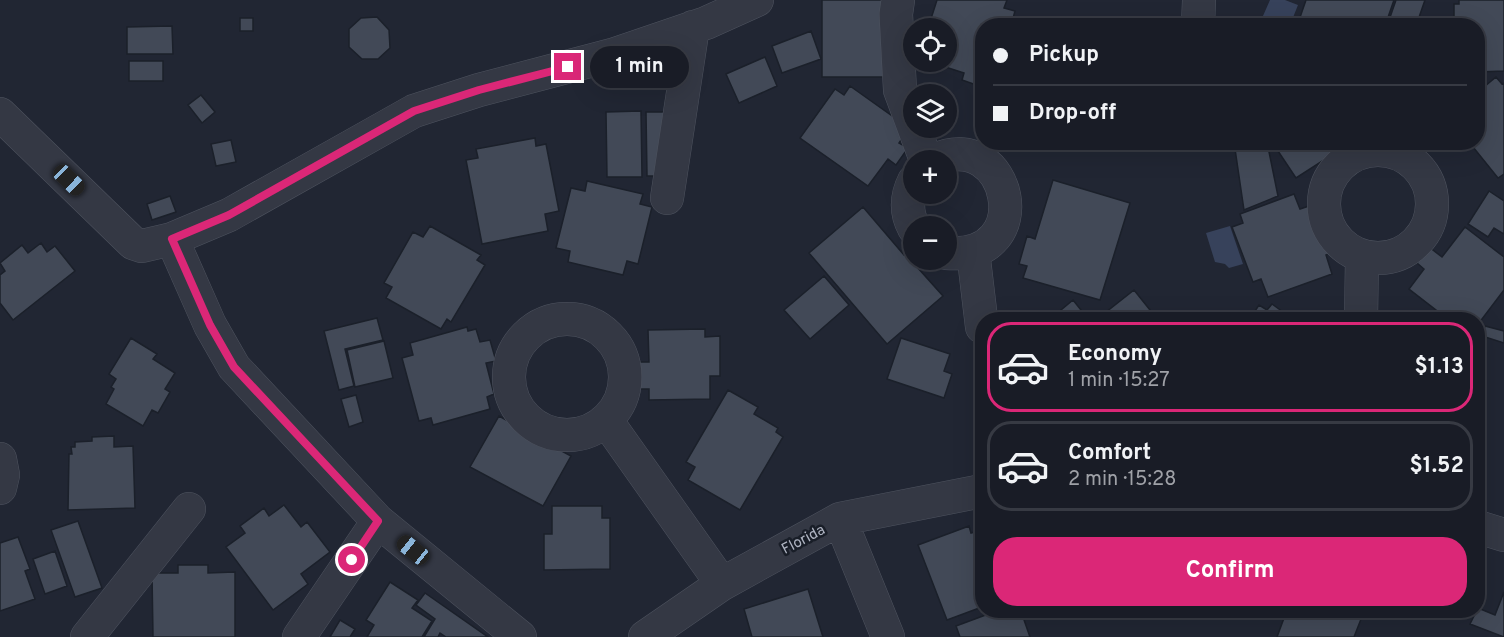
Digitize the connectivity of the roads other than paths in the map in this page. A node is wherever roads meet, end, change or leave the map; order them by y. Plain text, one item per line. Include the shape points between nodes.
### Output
1 (757, 0) edge
2 (898, 0) edge
3 (1199, 0) edge
4 (1198, 18) edge
5 (693, 27) junction
6 (0, 114) edge
7 (922, 150) edge
8 (957, 157) edge
9 (667, 198) dead end
10 (172, 239) junction
11 (960, 252) edge
12 (1362, 257) dead end
13 (978, 312) edge
14 (1361, 312) edge
15 (606, 420) dead end
16 (0, 459) edge
17 (0, 488) edge
18 (975, 492) edge
19 (189, 509) dead end
20 (840, 519) junction
21 (378, 521) junction
22 (1485, 529) edge
23 (1504, 535) edge
24 (722, 584) junction
25 (87, 637) edge
26 (299, 637) edge
27 (520, 637) edge
28 (645, 637) edge
29 (888, 637) edge

1 - 5 street
2 - 7 street via 900,90
3 - 4 street
5 - 9 street
5 - 10 street via 612,55 414,111 229,215
6 - 10 street via 133,243 142,246
8 - 11 street via 976,159 989,167 1005,191 1007,206 997,234 986,244
10 - 21 street via 210,325 234,367
11 - 13 street
12 - 14 street
15 - 24 street
16 - 17 street
18 - 20 street, Florida
19 - 25 street
20 - 24 street, Florida
20 - 29 street
21 - 26 street
21 - 27 street
22 - 23 street
24 - 28 street, Florida

